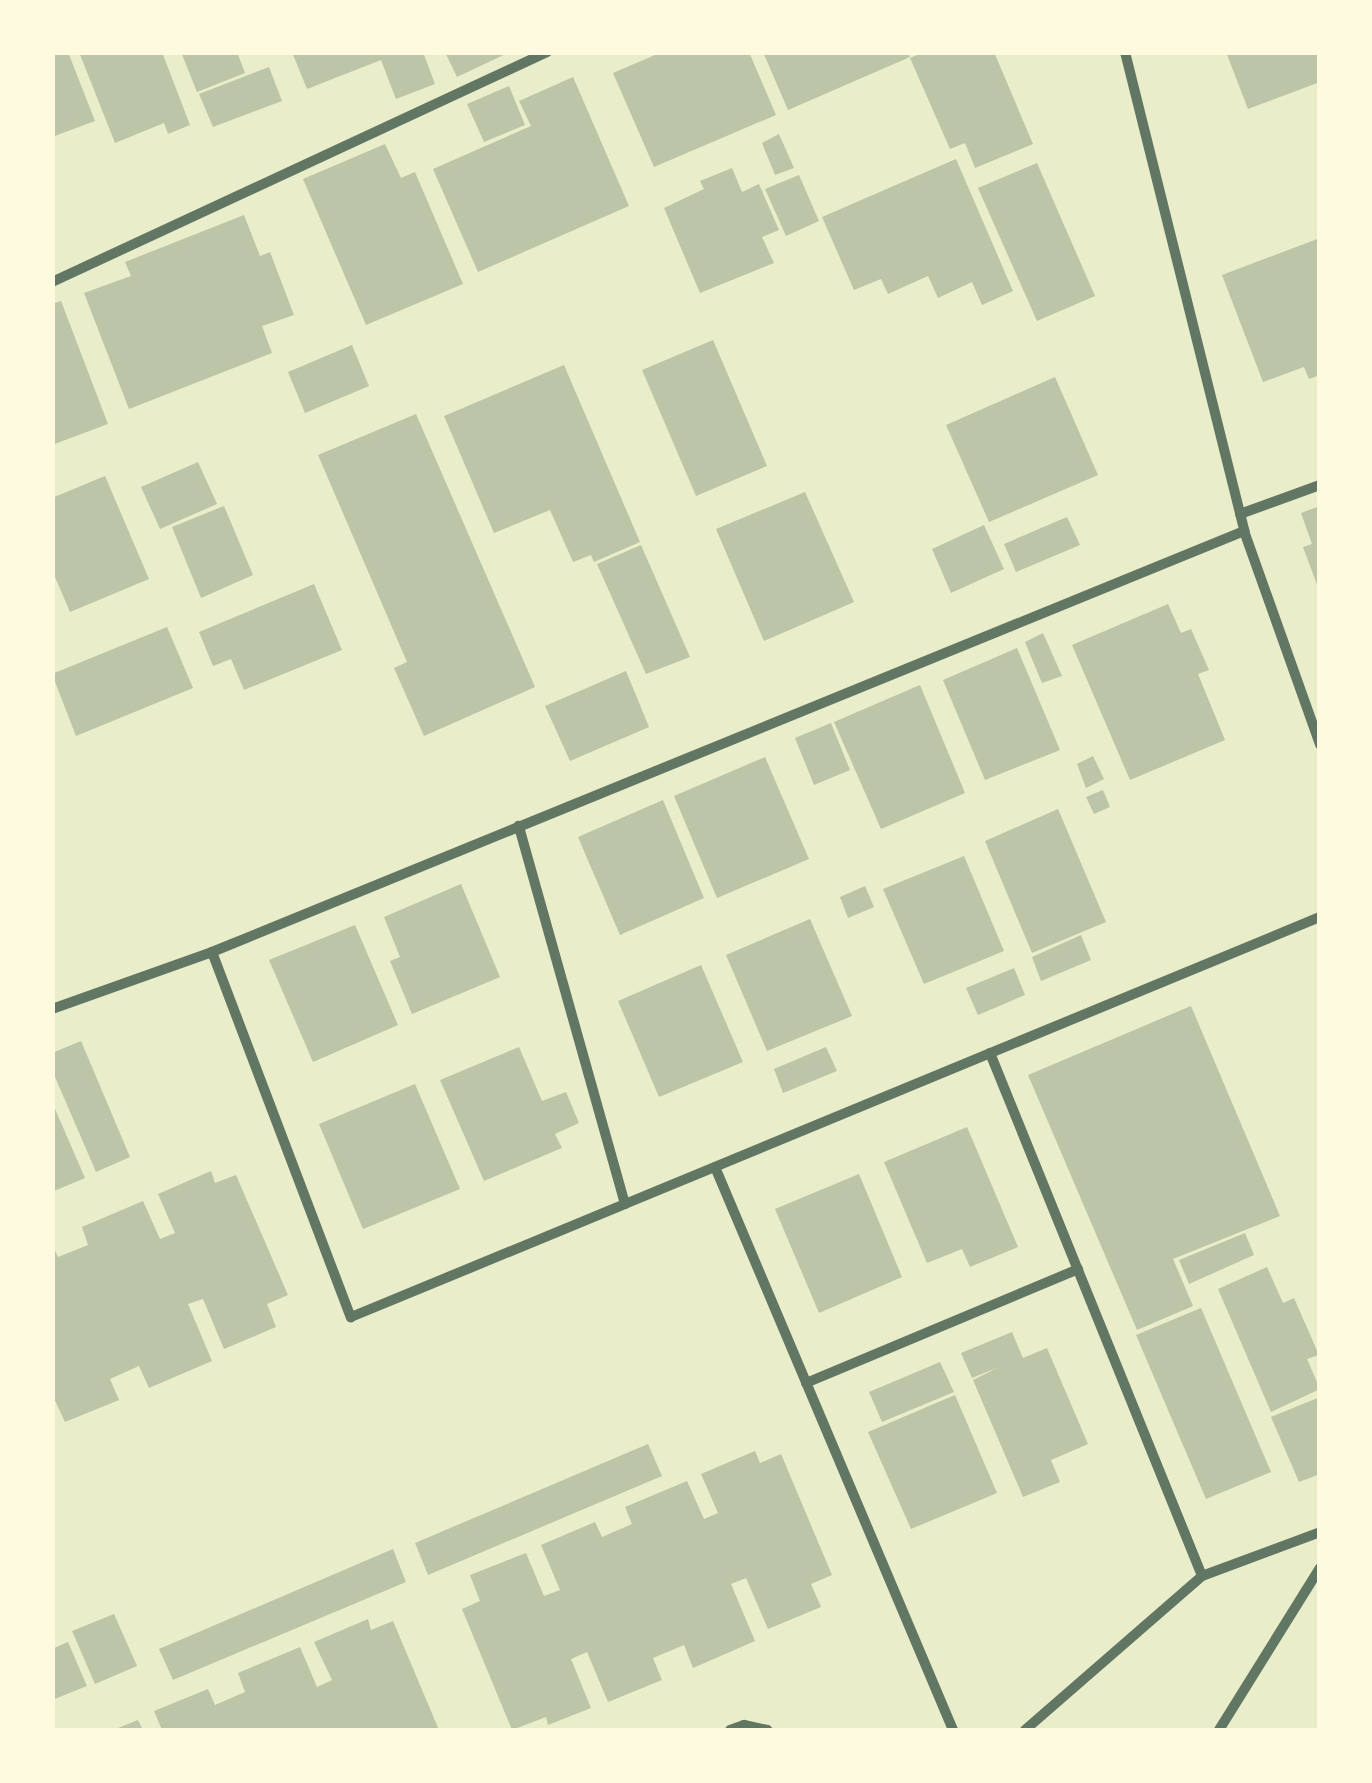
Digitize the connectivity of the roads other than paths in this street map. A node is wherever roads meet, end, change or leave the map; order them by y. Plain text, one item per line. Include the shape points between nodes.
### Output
1 (547, 52) edge
2 (1125, 52) edge
3 (52, 282) edge
4 (1320, 485) edge
5 (1240, 514) junction
6 (1244, 531) junction
7 (1320, 745) edge
8 (519, 826) junction
9 (1320, 917) edge
10 (212, 952) junction
11 (52, 1009) edge
12 (990, 1053) junction
13 (715, 1167) junction
14 (626, 1204) junction
15 (1078, 1269) junction
16 (806, 1383) junction
17 (1320, 1532) edge
18 (1320, 1568) edge
19 (1202, 1576) junction
20 (730, 1730) edge
21 (767, 1730) edge
22 (952, 1730) edge
23 (1025, 1730) edge
24 (1219, 1730) edge

1 - 3 street
2 - 5 street
4 - 5 street
5 - 6 street
6 - 7 street
6 - 8 street
8 - 10 street
8 - 14 street
9 - 12 street
10 - 11 street
10 - 14 street via 352,1317
12 - 13 street
12 - 15 street
13 - 14 street
13 - 16 street
15 - 16 street
15 - 19 street
16 - 22 street
17 - 19 street
18 - 24 street
19 - 23 street
20 - 21 street

